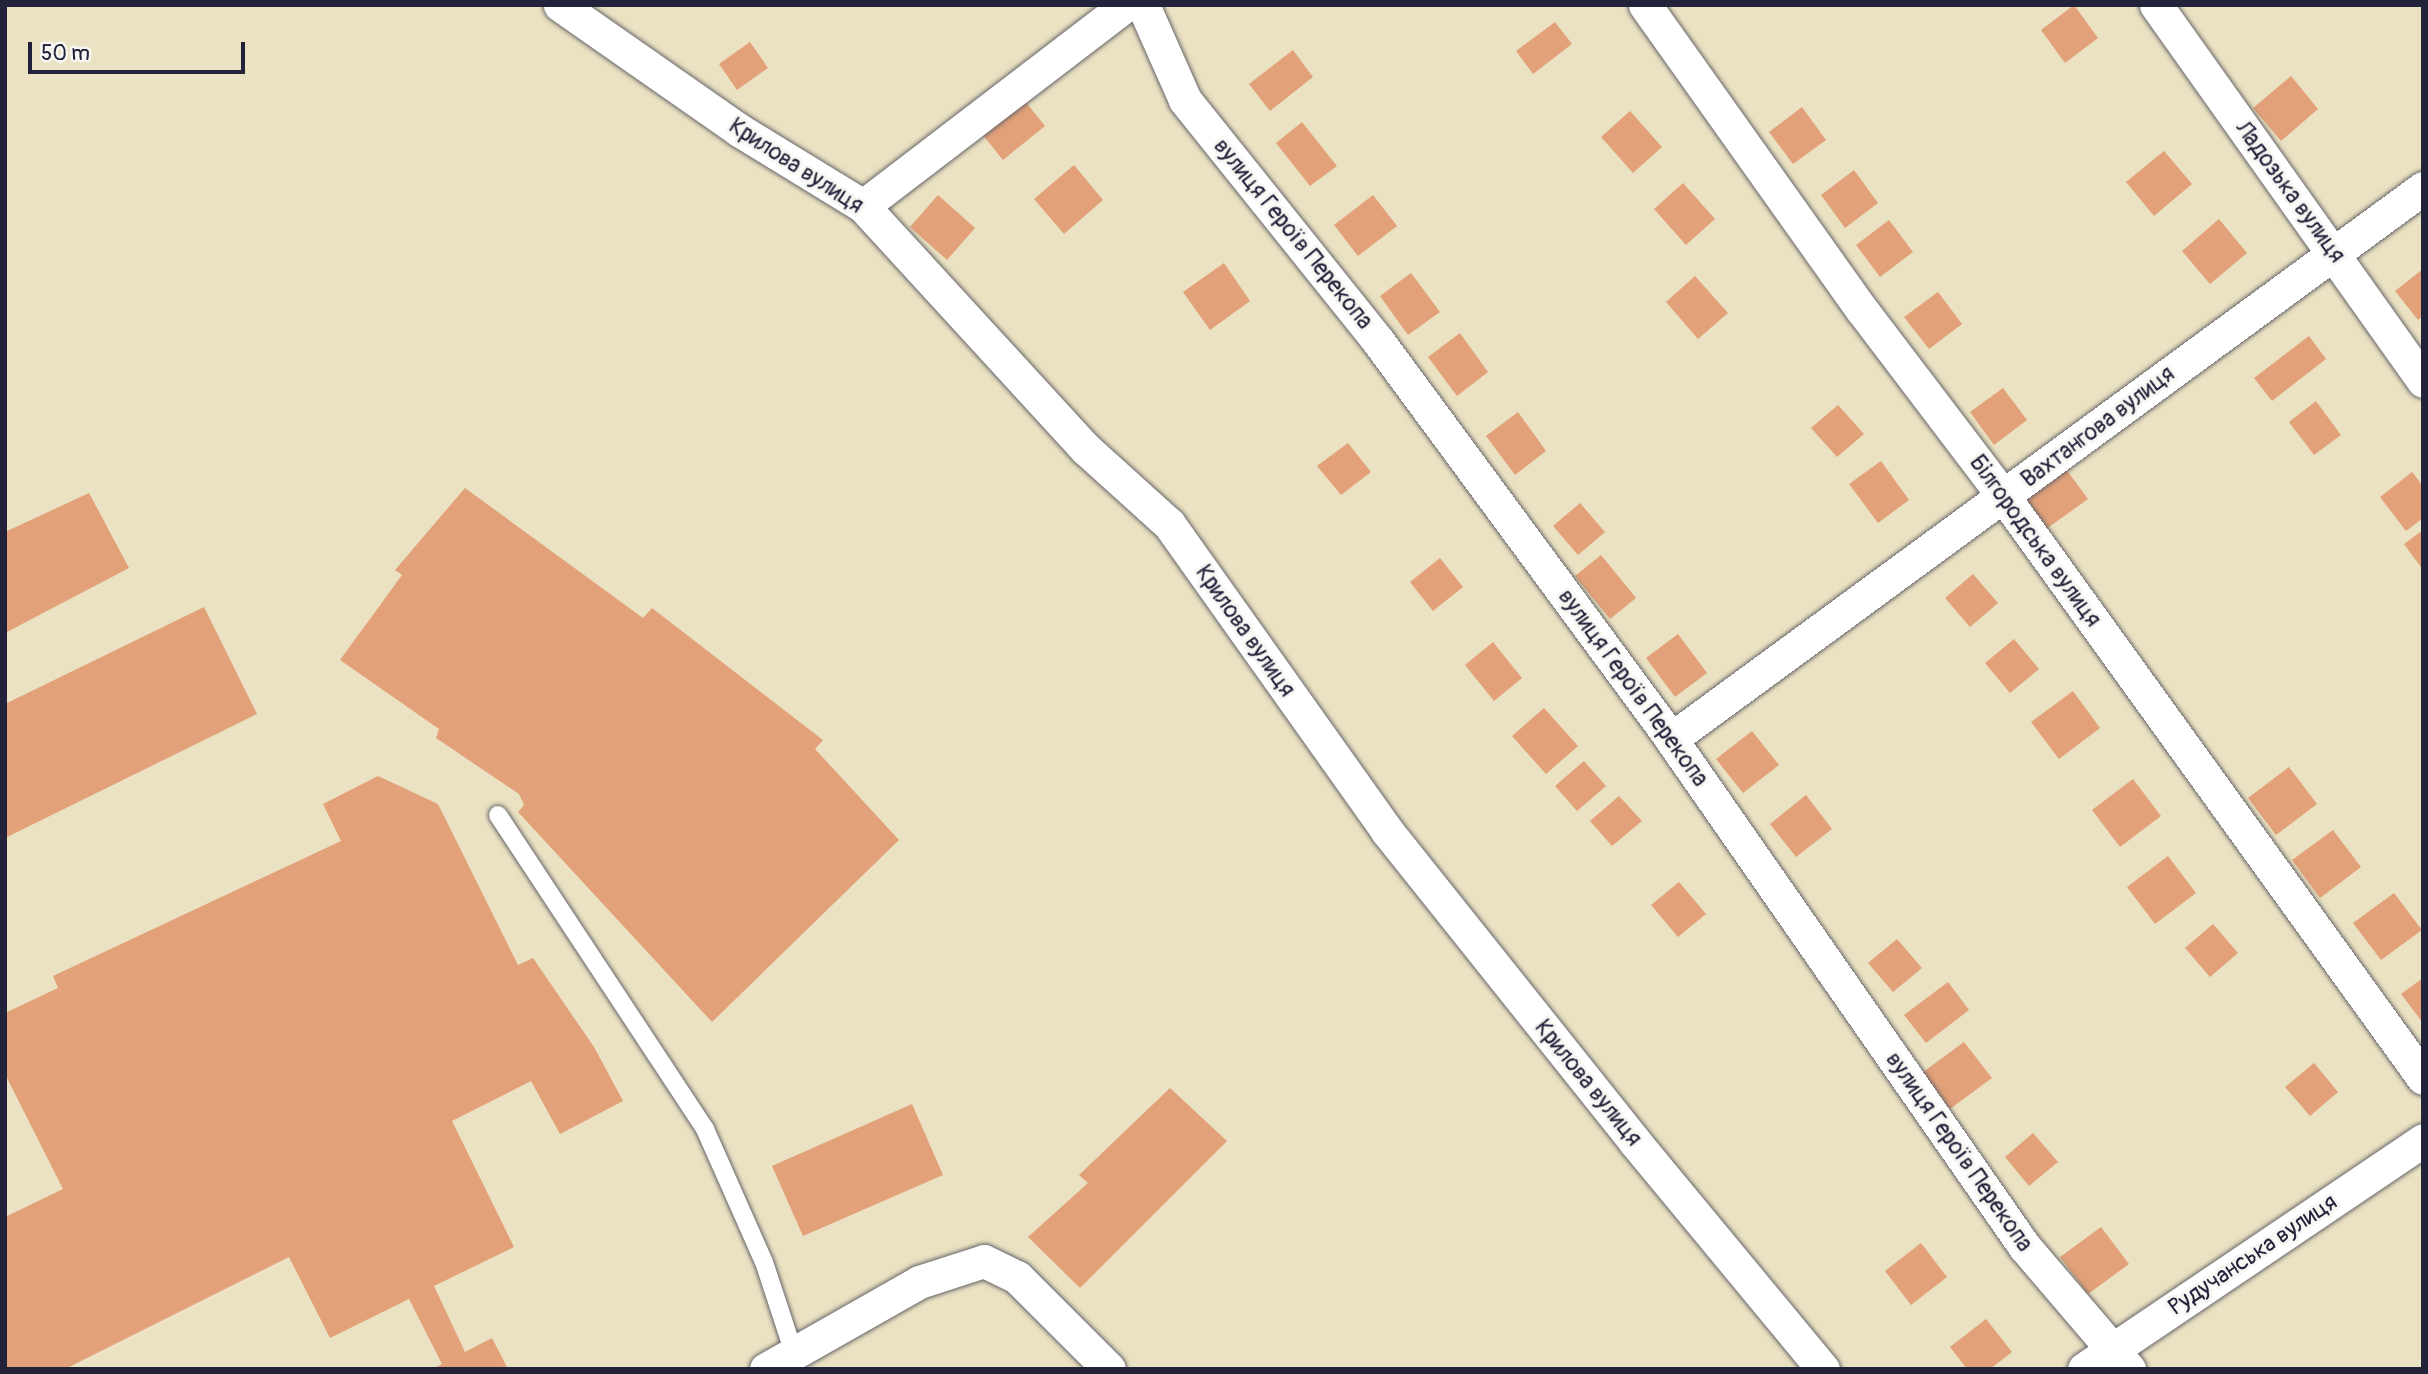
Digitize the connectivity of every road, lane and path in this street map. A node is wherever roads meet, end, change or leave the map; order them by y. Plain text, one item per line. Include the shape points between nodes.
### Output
1 (560, 5) edge
2 (1126, 5) edge
3 (1143, 5) edge
4 (1645, 5) edge
5 (2156, 5) edge
6 (2423, 188) edge
7 (863, 206) junction
8 (2333, 252) junction
9 (2423, 381) edge
10 (2004, 497) junction
11 (1671, 739) junction
12 (498, 815) dead end
13 (2423, 1078) edge
14 (2423, 1140) edge
15 (2120, 1359) edge
16 (780, 1361) edge
17 (1109, 1369) edge
18 (1823, 1369) edge
19 (2084, 1369) edge

1 - 7 street, Крилова вулиця via 739,130
2 - 7 street
3 - 11 street, вулиця Героїв Перекопа via 1185,100 1378,341
4 - 10 street, Білгородська вулиця via 1862,310
5 - 8 street, Ладозька вулиця
6 - 8 street, Вахтангова вулиця
7 - 18 street, Крилова вулиця via 1086,449 1169,524 1387,831
8 - 9 street, Ладозька вулиця
8 - 10 street, Вахтангова вулиця
10 - 11 street, Вахтангова вулиця
10 - 13 street, Білгородська вулиця
11 - 15 street, вулиця Героїв Перекопа via 2024,1246
12 - 16 lane via 705,1129 764,1262
14 - 15 street, Рудучанська вулиця
15 - 19 street, Рудучанська вулиця
16 - 17 street via 919,1282 984,1261 1017,1277

